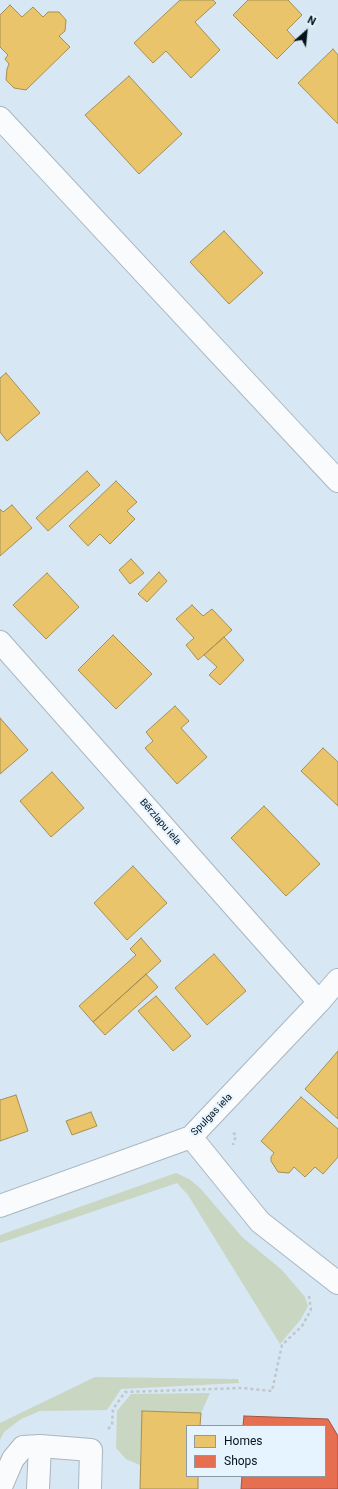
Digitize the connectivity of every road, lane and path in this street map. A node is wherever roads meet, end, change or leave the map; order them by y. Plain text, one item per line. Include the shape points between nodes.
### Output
1 (0, 118) edge
2 (338, 482) edge
3 (0, 642) edge
4 (338, 980) edge
5 (319, 1002) junction
6 (191, 1137) junction
7 (0, 1206) edge
8 (338, 1283) edge
9 (309, 1294) dead end
10 (40, 1446) junction
11 (91, 1450) junction
12 (0, 1489) edge
13 (38, 1489) edge
14 (90, 1489) edge

1 - 2 street
3 - 5 street, Bērzlapu iela
4 - 5 street, Spulgas iela
5 - 6 street, Spulgas iela
6 - 7 street, Spulgas iela
6 - 8 street via 260,1222
9 - 11 path via 311,1310 302,1326 282,1345 272,1391 242,1388 125,1392 113,1409 112,1425
10 - 11 street
10 - 12 street via 23,1447 13,1459
10 - 13 street
11 - 14 street

